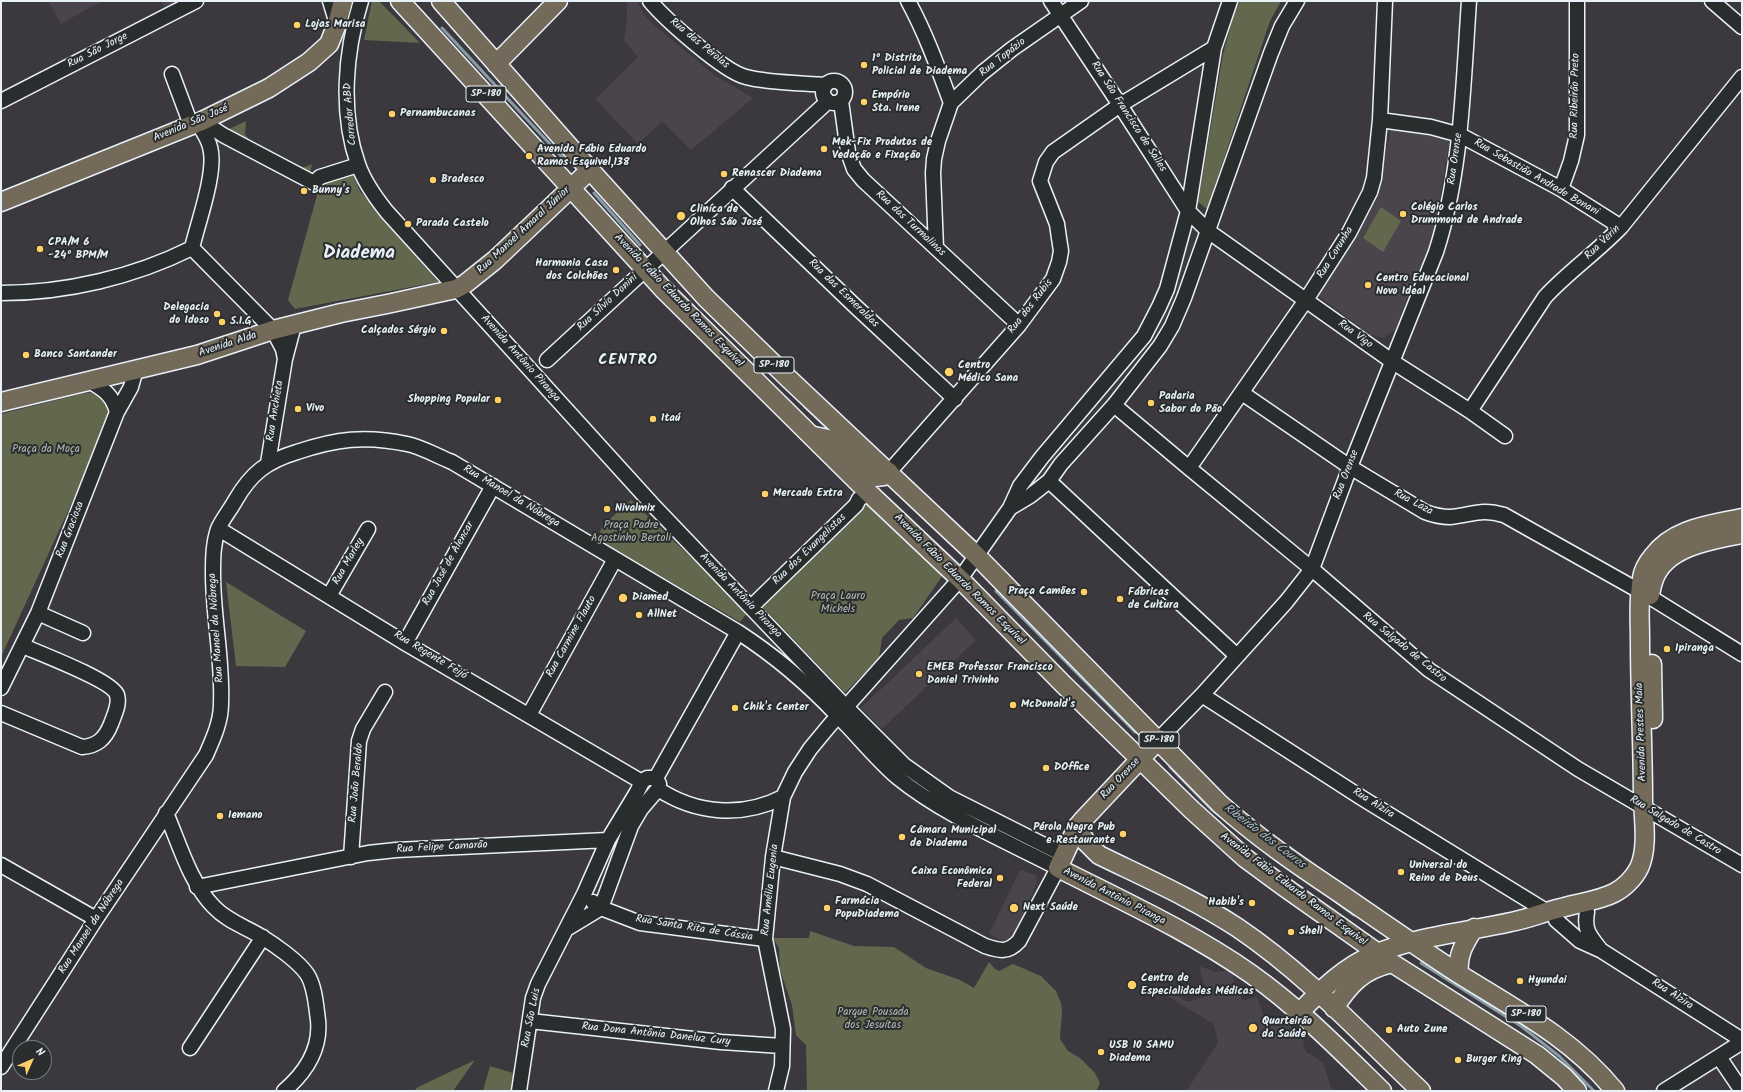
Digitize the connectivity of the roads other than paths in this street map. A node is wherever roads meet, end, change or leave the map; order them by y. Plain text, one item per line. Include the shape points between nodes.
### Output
1 (196, 1) edge
2 (330, 1) edge
3 (343, 1) edge
4 (361, 1) edge
5 (400, 1) edge
6 (441, 1) edge
7 (558, 1) edge
8 (650, 1) edge
9 (908, 1) edge
10 (1051, 1) edge
11 (1081, 1) edge
12 (1297, 1) edge
13 (1385, 1) edge
14 (1469, 1) edge
15 (1577, 1) edge
16 (1712, 1) edge
17 (1227, 3) edge
18 (1061, 15) junction
19 (337, 24) junction
20 (1742, 27) edge
21 (1214, 48) junction
22 (496, 64) junction
23 (172, 74) dead end
24 (1742, 77) edge
25 (826, 85) junction
26 (826, 99) junction
27 (1, 101) edge
28 (842, 101) junction
29 (951, 103) junction
30 (1120, 105) junction
31 (1380, 120) junction
32 (197, 122) junction
33 (1460, 134) junction
34 (358, 165) junction
35 (590, 170) junction
36 (571, 188) junction
37 (732, 188) junction
38 (1561, 189) junction
39 (1, 202) edge
40 (1188, 211) junction
41 (1621, 227) junction
42 (1208, 231) junction
43 (192, 248) junction
44 (936, 248) junction
45 (664, 252) junction
46 (644, 270) junction
47 (456, 289) junction
48 (1, 292) edge
49 (1306, 300) junction
50 (294, 325) junction
51 (1019, 325) junction
52 (273, 330) junction
53 (285, 359) junction
54 (547, 360) dead end
55 (1393, 362) junction
56 (136, 369) junction
57 (89, 381) junction
58 (1242, 393) junction
59 (954, 398) junction
60 (1, 402) edge
61 (1114, 405) junction
62 (1470, 411) junction
63 (117, 412) junction
64 (811, 435) junction
65 (1505, 436) dead end
66 (1046, 452) junction
67 (268, 463) junction
68 (1061, 464) junction
69 (1350, 467) junction
70 (1189, 468) junction
71 (889, 472) junction
72 (1049, 481) junction
73 (493, 486) junction
74 (869, 493) junction
75 (1010, 508) junction
76 (1742, 518) edge
77 (218, 529) junction
78 (368, 529) dead end
79 (1742, 534) edge
80 (976, 555) junction
81 (615, 559) junction
82 (1312, 569) junction
83 (960, 579) junction
84 (1645, 594) junction
85 (329, 596) junction
86 (751, 607) junction
87 (38, 613) junction
88 (738, 632) junction
89 (83, 633) dead end
90 (406, 643) junction
91 (23, 646) junction
92 (1742, 654) edge
93 (1237, 656) junction
94 (1, 688) edge
95 (386, 692) dead end
96 (1202, 695) junction
97 (842, 712) junction
98 (1, 713) edge
99 (529, 715) junction
100 (1159, 739) junction
101 (1139, 760) junction
102 (642, 782) junction
103 (657, 783) junction
104 (783, 797) junction
105 (1649, 810) junction
106 (166, 813) junction
107 (1077, 827) junction
108 (608, 840) junction
109 (622, 850) junction
110 (351, 857) junction
111 (773, 858) junction
112 (1061, 861) junction
113 (1, 865) edge
114 (1742, 866) edge
115 (198, 887) junction
116 (584, 894) junction
117 (601, 908) junction
118 (1587, 912) junction
119 (1555, 913) junction
120 (96, 919) junction
121 (568, 928) junction
122 (1474, 928) junction
123 (263, 937) junction
124 (765, 939) junction
125 (1413, 942) junction
126 (1602, 950) junction
127 (1377, 953) junction
128 (1399, 968) junction
129 (1459, 973) junction
130 (1319, 993) junction
131 (1334, 1008) junction
132 (1300, 1012) junction
133 (530, 1021) junction
134 (1742, 1041) edge
135 (782, 1046) junction
136 (190, 1048) dead end
137 (1719, 1057) junction
138 (1, 1067) edge
139 (1369, 1085) edge
140 (284, 1091) edge
141 (519, 1091) edge
142 (776, 1091) edge
143 (1382, 1091) edge
144 (1421, 1091) edge
145 (1577, 1091) edge
146 (1615, 1091) edge
147 (1664, 1091) edge
148 (1742, 1091) edge

1 - 27 street, Rua São Jorge
2 - 19 street
3 - 19 main road, Avenida São José
4 - 34 street, Corredor ABD via 350,43 347,84 350,131
5 - 36 main road, Avenida Fábio Eduardo Ramos Esquível / SP-180
6 - 22 main road, Avenida Fábio Eduardo Ramos Esquível
7 - 22 main road
8 - 25 street, Rua das Pérolas via 683,33 736,73 754,79
9 - 29 street via 930,46
10 - 18 street, Rua São Francisco de Salles
11 - 18 street, Rua Topázio
12 - 42 street via 1282,26 1271,53
13 - 31 street, Rua Corunha
14 - 33 street, Rua Orense
15 - 38 street, Rua Ribeirão Preto via 1577,135
16 - 20 street
17 - 21 street
18 - 29 street, Rua Topázio via 1012,49
18 - 30 street, Rua São Francisco de Salles
19 - 32 main road, Avenida São José via 329,44 309,62 254,97
21 - 30 street, Rua dos Rubis
21 - 40 street
22 - 35 main road, Avenida Fábio Eduardo Ramos Esquível / SP-180
23 - 32 street
24 - 41 street, Rua Verin
25 - 26 street via 823,90
25 - 28 street via 832,81 842,84 845,91
26 - 28 street via 832,103
26 - 37 street, Rua Sílvio Donini via 824,105
28 - 44 street, Rua das Turmalinas via 848,152 854,169
29 - 44 street, Rua Topázio via 934,159
30 - 40 street, Rua São Francisco de Salles
30 - 51 street, Rua dos Rubis via 1053,152 1046,162 1040,181 1057,224 1061,251 1054,280
31 - 33 street, Rua Sebastião Andrade Bonani
31 - 49 street, Rua Corunha via 1374,178 1370,192 1349,233
32 - 34 street via 314,183 320,177
32 - 39 main road, Avenida São José
32 - 43 street via 211,148 211,165
33 - 38 street, Rua Sebastião Andrade Bonani
33 - 55 street, Rua Orense via 1446,220
34 - 47 street, Corredor ABD via 377,200
35 - 36 main road, Rua Manoel Amaral Júnior
35 - 45 main road, Avenida Fábio Eduardo Ramos Esquível / SP-180
36 - 46 main road, Avenida Fábio Eduardo Ramos Esquível / SP-180
36 - 47 main road, Rua Manoel Amaral Júnior via 495,260
37 - 45 street, Rua Sílvio Donini
37 - 59 street, Rua das Esmeraldas
38 - 41 street, Rua Sebastião Andrade Bonani
40 - 42 street, Rua São Francisco de Salles
40 - 66 street via 1166,289 1144,336
41 - 62 street, Rua Verin via 1559,281 1545,297
42 - 49 street, Rua Vigo
42 - 61 street via 1172,326 1160,346
43 - 48 street via 146,267 60,290
43 - 52 street, Rua Anchieta
44 - 51 street, Rua das Turmalinas
45 - 46 street, Rua Sílvio Donini
45 - 71 main road, Avenida Fábio Eduardo Ramos Esquível / SP-180 via 789,379
46 - 54 street, Rua Sílvio Donini
46 - 64 main road, Avenida Fábio Eduardo Ramos Esquível / SP-180
47 - 50 main road, Avenida Alda
47 - 86 street, Avenida Antônio Piranga via 652,504
49 - 55 street, Rua Vigo
49 - 58 street, Rua Corunha
50 - 52 main road, Avenida Alda
50 - 53 street, Rua Anchieta
51 - 59 street, Rua dos Rubis
52 - 53 street, Rua Anchieta
52 - 56 main road, Avenida Alda via 197,355
53 - 67 street, Rua Anchieta
55 - 62 street, Rua Vigo
55 - 69 street, Rua Orense
56 - 57 main road, Avenida Alda
56 - 63 street, Rua Graciosa via 131,387
57 - 60 main road, Avenida Alda
57 - 63 street via 108,393
58 - 69 street, Rua Laza
58 - 70 street, Rua Corunha
59 - 71 street, Rua dos Rubis
61 - 68 street
61 - 70 street, Rua Salgado de Castro
62 - 65 street, Rua Vigo
63 - 87 street, Rua Graciosa
64 - 71 main road via 833,440 875,477 884,476
64 - 74 main road, Avenida Fábio Eduardo Ramos Esquível / SP-180
66 - 68 street
66 - 75 street via 1020,486
67 - 73 street, Rua Manoel da Nóbrega via 324,443 365,438 408,444 452,462
67 - 77 street, Rua Manoel da Nóbrega via 255,473 241,491
68 - 72 street
69 - 82 street, Rua Orense
69 - 84 street, Rua Laza via 1430,514 1449,517 1492,511 1504,515
70 - 82 street, Rua Salgado de Castro
71 - 80 main road, Avenida Fábio Eduardo Ramos Esquível / SP-180
72 - 75 street
72 - 93 street
73 - 81 street, Rua Manoel da Nóbrega
73 - 90 street, Rua José de Alencar
74 - 83 main road, Avenida Fábio Eduardo Ramos Esquível / SP-180
74 - 86 street, Rua dos Evangelistas
75 - 80 street, Rua Amélia Eugenia
76 - 84 main road, Avenida Prestes Maia via 1690,530 1664,545 1652,557 1642,575
77 - 85 street, Rua Regente Feijó
77 - 106 street, Rua Manoel da Nóbrega via 213,555 213,599 221,664 222,705 216,732 206,755
78 - 85 street, Rua Marley
79 - 84 main road, Avenida Prestes Maia via 1711,540 1674,555 1663,565
80 - 83 street, Rua Amélia Eugenia
80 - 100 main road, Avenida Fábio Eduardo Ramos Esquível / SP-180
81 - 88 street, Rua Manoel da Nóbrega
81 - 99 street, Rua Carmine Flauto
82 - 93 street, Rua Orense
82 - 105 street, Rua Salgado de Castro via 1429,670 1578,769
83 - 97 street, Rua Amélia Eugenia
83 - 101 main road, Avenida Fábio Eduardo Ramos Esquível / SP-180
84 - 92 street, Rua Laza
84 - 105 main road, Avenida Prestes Maia via 1654,739
85 - 90 street, Rua Regente Feijó
86 - 97 street, Avenida Antônio Piranga
87 - 89 street
87 - 91 street, Rua Graciosa
88 - 97 street, Rua Manoel da Nóbrega via 766,651
88 - 103 street
90 - 99 street, Rua Regente Feijó
91 - 94 street, Rua Graciosa
91 - 98 street via 110,686 117,694 118,705 108,731 100,741 93,746 82,747
93 - 96 street, Rua Orense
95 - 110 street, Rua João Beraldo via 363,729 359,741
96 - 100 street, Rua Orense
96 - 119 street, Rua Alzira via 1362,798
97 - 104 street, Rua Amélia Eugenia via 810,749
97 - 112 street, Avenida Antônio Piranga via 886,766 916,791 946,810
99 - 102 street, Rua Regente Feijó
100 - 101 main road, Rua Orense
100 - 125 main road, Avenida Fábio Eduardo Ramos Esquível / SP-180 via 1220,804 1248,829
101 - 107 main road, Rua Orense
101 - 127 main road, Avenida Fábio Eduardo Ramos Esquível / SP-180 via 1245,858
102 - 103 street via 647,778
102 - 108 street
103 - 104 street via 668,795 692,806 720,811 753,808
103 - 109 street via 635,818
104 - 111 street, Rua Amélia Eugenia
105 - 114 street, Rua Salgado de Castro
105 - 118 main road, Avenida Prestes Maia via 1654,857 1646,878 1622,902
105 - 119 main road, Avenida Prestes Maia via 1639,869 1621,890
106 - 115 street
106 - 120 street, Rua Manoel da Nóbrega
107 - 112 main road, Rua Orense
107 - 130 main road via 1086,842 1099,855 1177,893 1231,924 1270,951
108 - 109 street
108 - 110 street, Rua Felipe Camarão via 396,850
108 - 116 street, Rua São Luis
109 - 117 street
110 - 115 street, Rua Felipe Camarão
111 - 112 street via 840,874 867,884 985,946 1004,951 1019,941
111 - 124 street, Rua Amélia Eugenia
112 - 132 main road, Avenida Antônio Piranga via 1221,954 1252,974
113 - 120 street
115 - 123 street via 214,908 238,925
116 - 117 street
116 - 121 street, Rua São Luis
117 - 121 street
117 - 124 street, Rua Santa Rita de Cássia via 640,922
118 - 119 main road, Avenida Prestes Maia
118 - 126 street, Rua Alzira via 1587,931
119 - 122 main road, Avenida Prestes Maia via 1528,925 1512,922
119 - 126 street, Rua Alzira via 1580,941
120 - 138 street, Rua Manoel da Nóbrega
121 - 133 street, Rua São Luis via 538,984
122 - 125 main road, Avenida Prestes Maia
122 - 129 main road via 1458,958
123 - 136 street
123 - 140 street via 307,974 316,1006 319,1029 310,1061
124 - 135 street, Rua Amélia Eugenia via 783,1029
125 - 127 main road, Avenida Prestes Maia
125 - 128 main road via 1409,946 1404,963
125 - 129 main road, Avenida Fábio Eduardo Ramos Esquível / SP-180
126 - 134 street, Rua Alzira
127 - 128 main road, Avenida Fábio Eduardo Ramos Esquível / SP-180
127 - 130 main road, Avenida Prestes Maia via 1350,966
128 - 131 main road via 1374,968 1349,987
128 - 145 main road, Avenida Fábio Eduardo Ramos Esquível / SP-180 via 1537,1055
129 - 146 main road, Avenida Fábio Eduardo Ramos Esquível / SP-180 via 1560,1038 1586,1059
130 - 131 main road
130 - 132 main road, Avenida Prestes Maia
131 - 144 main road
132 - 139 main road, Avenida Antônio Piranga
133 - 135 street, Rua Dona Antônia Daneluz Cury via 720,1042
133 - 141 street, Rua São Luis
134 - 137 street
135 - 142 street, Rua Amélia Eugenia via 782,1066
137 - 147 street
137 - 148 street
139 - 143 main road, Avenida Antônio Piranga

